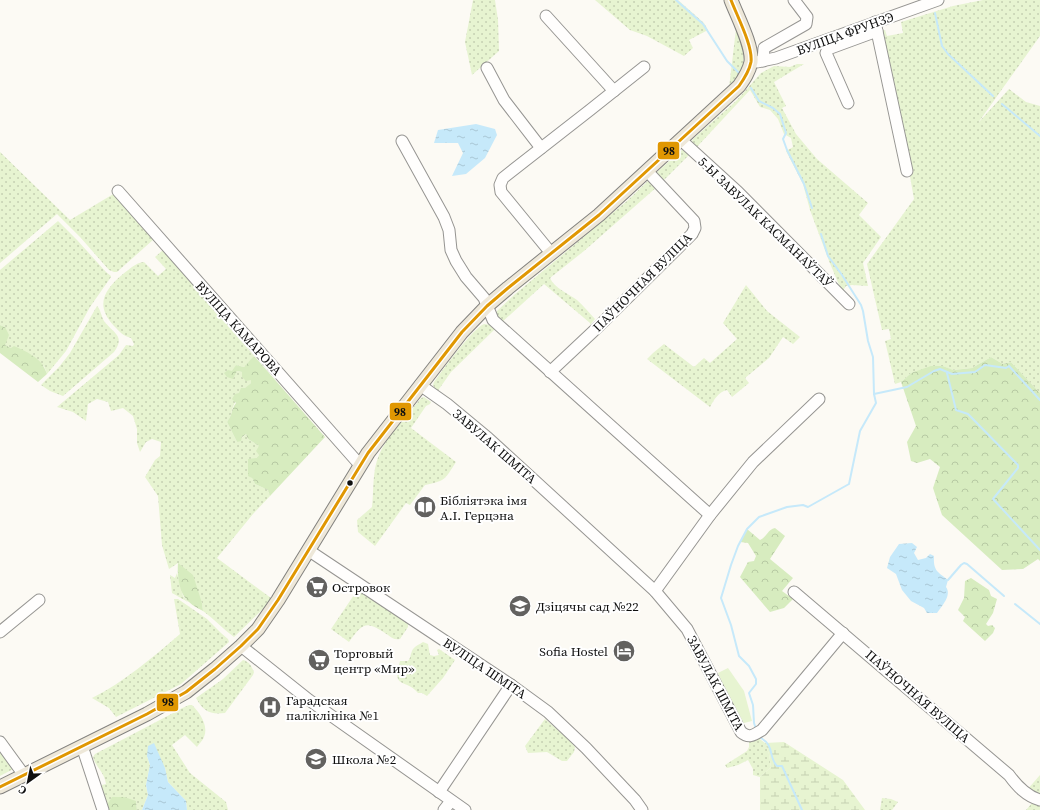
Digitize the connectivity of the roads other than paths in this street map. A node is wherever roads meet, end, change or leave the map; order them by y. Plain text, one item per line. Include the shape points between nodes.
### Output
1 (731, 0) edge
2 (794, 0) edge
3 (938, 0) edge
4 (546, 16) dead end
5 (876, 26) junction
6 (757, 61) junction
7 (644, 67) dead end
8 (487, 68) dead end
9 (614, 91) junction
10 (848, 103) dead end
11 (681, 140) junction
12 (402, 141) dead end
13 (541, 148) junction
14 (647, 171) junction
15 (907, 171) dead end
16 (118, 191) dead end
17 (551, 253) junction
18 (849, 304) dead end
19 (487, 306) junction
20 (550, 372) junction
21 (420, 385) junction
22 (819, 399) dead end
23 (360, 465) junction
24 (710, 515) junction
25 (308, 550) junction
26 (655, 591) junction
27 (794, 592) dead end
28 (39, 600) dead end
29 (0, 632) edge
30 (843, 633) junction
31 (241, 646) junction
32 (511, 684) junction
33 (0, 742) edge
34 (82, 746) junction
35 (24, 775) junction
36 (0, 787) edge
37 (439, 792) junction
38 (1040, 800) edge
39 (451, 801) junction
40 (103, 810) edge
41 (444, 810) edge
42 (465, 810) edge
43 (642, 810) edge

1 - 6 main road
2 - 6 street via 807,17 806,24 764,48
3 - 5 street, ВУЛІЦА ФРУНЗЭ
4 - 9 street
5 - 6 street, ВУЛІЦА ФРУНЗЭ via 776,58
5 - 10 street via 828,49 826,53
5 - 15 street
6 - 11 main road via 738,86
7 - 9 street
8 - 13 street via 504,100
9 - 13 street
11 - 14 main road
11 - 18 street, 5-Ы ЗАВУЛАК КАСМАНАЎТАЎ via 738,192
12 - 19 street via 444,217 456,261 484,298
13 - 17 street via 500,184 501,192
14 - 17 main road via 599,215
14 - 20 street, ПАЎНОЧНАЯ ВУЛІЦА via 694,221 695,228 692,234
16 - 23 street, ВУЛІЦА КАМАРОВА
17 - 19 main road
19 - 20 street via 493,320
19 - 21 main road via 462,332
20 - 24 street
21 - 23 main road
21 - 26 street, ЗАВУЛАК ШМІТА via 488,438
22 - 24 street via 753,462
23 - 25 main road
24 - 26 street
25 - 31 main road via 278,600
25 - 32 street, ВУЛІЦА ШМІТА
26 - 30 street, ЗАВУЛАК ШМІТА via 687,629 745,736 755,735 762,730
27 - 30 street, ПАЎНОЧНАЯ ВУЛІЦА
28 - 29 street
30 - 38 street, ПАЎНОЧНАЯ ВУЛІЦА via 1009,775 1017,786
31 - 34 main road via 186,692 148,714
31 - 37 street via 309,700
32 - 37 street
32 - 43 street, ВУЛІЦА ШМІТА via 548,712
33 - 35 street
34 - 35 main road
34 - 40 street
35 - 36 main road
37 - 39 street
39 - 41 street
39 - 42 street

